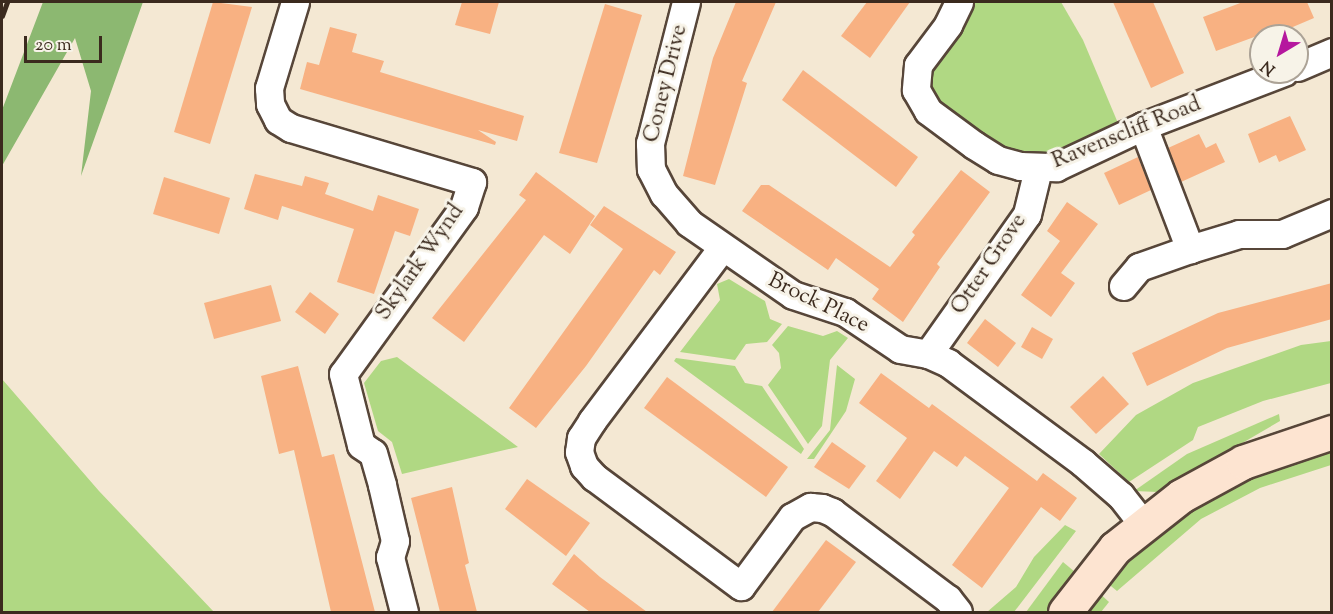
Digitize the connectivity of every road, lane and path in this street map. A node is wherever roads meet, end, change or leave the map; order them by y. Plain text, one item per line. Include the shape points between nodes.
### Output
1 (295, 2) edge
2 (688, 2) edge
3 (959, 2) edge
4 (1332, 52) edge
5 (1309, 61) edge
6 (1253, 84) edge
7 (1143, 126) junction
8 (651, 169) joint
9 (1038, 169) junction
10 (1332, 213) edge
11 (721, 249) junction
12 (1190, 249) junction
13 (1123, 286) dead end
14 (928, 354) junction
15 (1332, 432) edge
16 (1143, 524) junction
17 (404, 612) edge
18 (958, 612) edge
19 (1065, 612) edge

1 - 17 street, Skylark Wynd via 269,88 270,104 278,120 291,128 472,182 464,207 343,374 361,445 373,453 382,485 395,541 390,557
2 - 8 street, Coney Drive via 657,108 650,143
3 - 9 street, Ravenscliff Road via 948,25 918,65 915,77 921,103 998,160
4 - 5 street
6 - 7 street, Ravenscliff Road
7 - 9 street, Ravenscliff Road via 1075,160
7 - 12 street
8 - 11 street, Brock Place via 664,194 688,223
9 - 14 street, Otter Grove via 1022,223
10 - 12 street via 1282,234 1239,234
11 - 14 street, Brock Place via 803,301 845,312 900,349
11 - 18 street via 587,429 579,452 584,466 741,586 792,517 810,507 822,508 948,599
12 - 13 street via 1139,267
14 - 16 street, Brock Place via 948,363 1083,463 1121,496
15 - 16 street via 1234,466 1181,496
16 - 19 street via 1115,549

